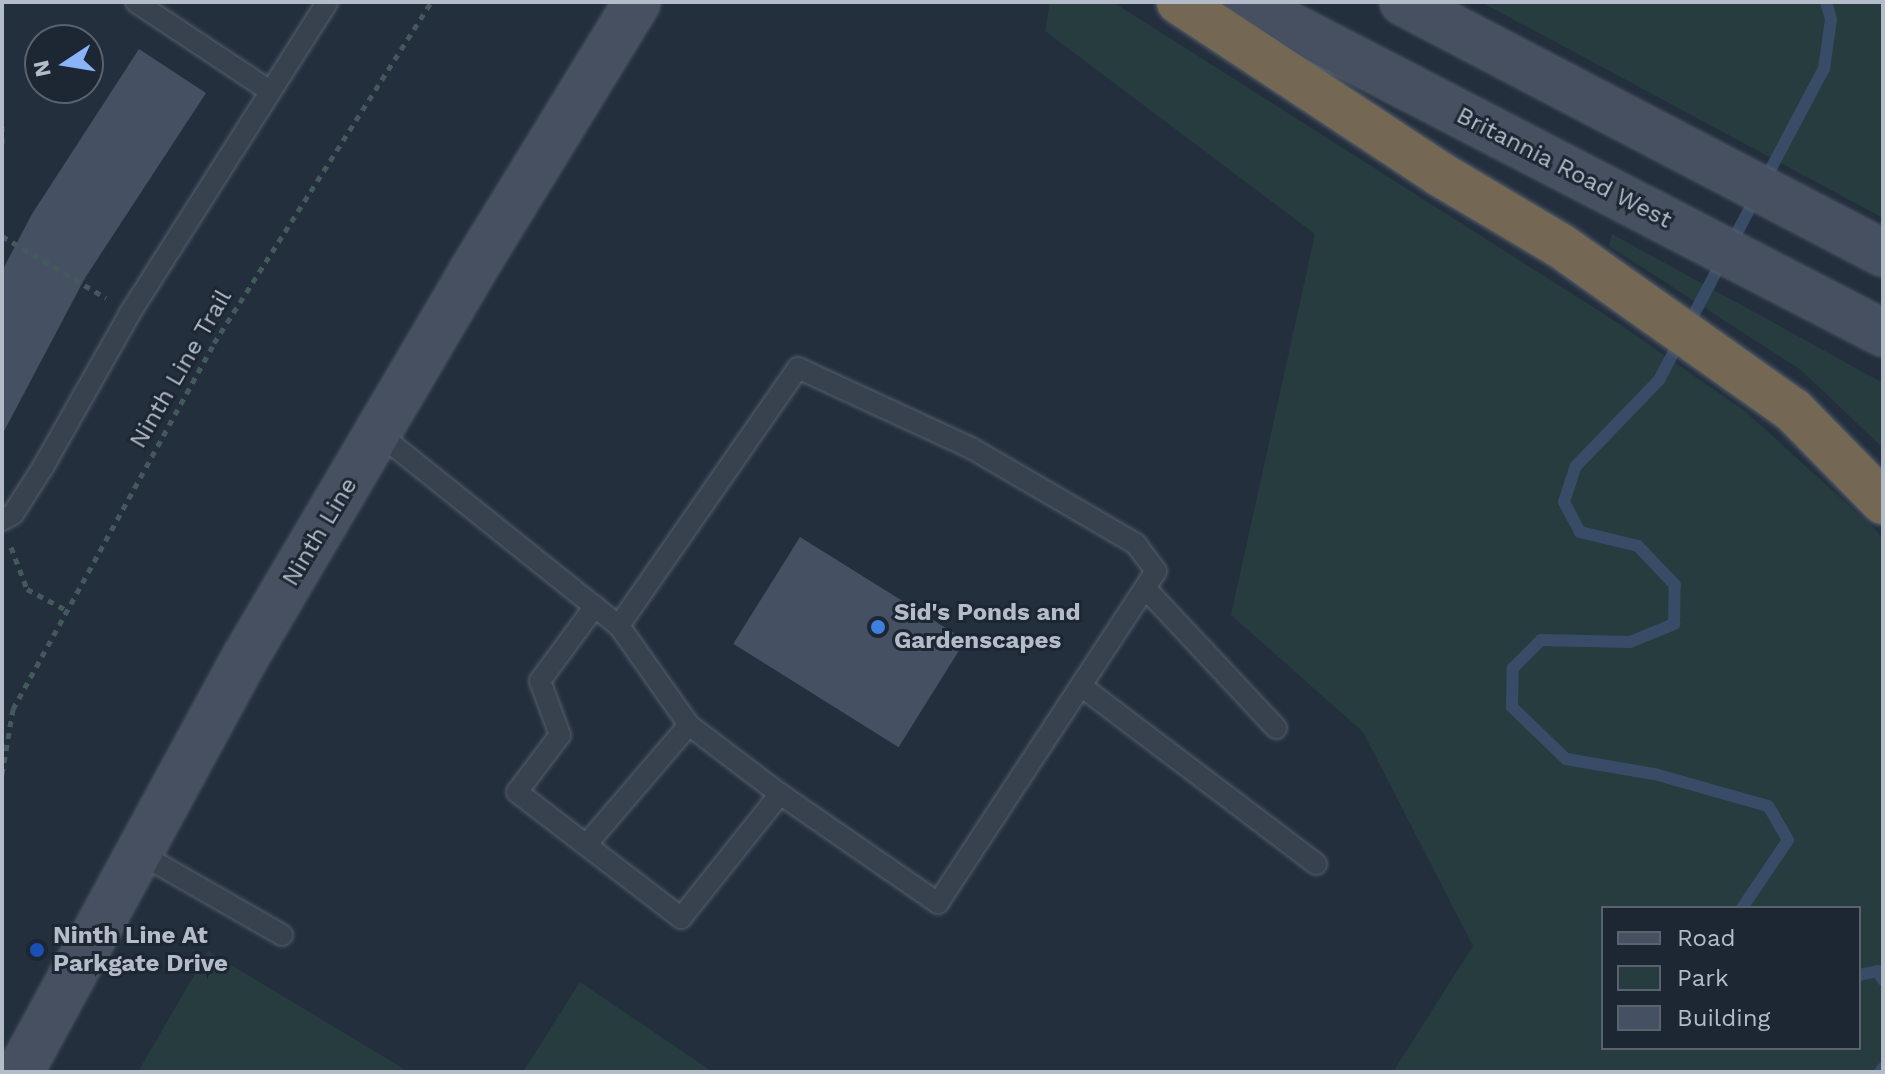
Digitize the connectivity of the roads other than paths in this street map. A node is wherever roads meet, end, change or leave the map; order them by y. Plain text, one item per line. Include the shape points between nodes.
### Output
1 (136, 2) edge
2 (327, 2) edge
3 (637, 2) edge
4 (1179, 2) edge
5 (1244, 2) edge
6 (1403, 2) edge
7 (270, 91) junction
8 (1883, 253) edge
9 (1874, 329) edge
10 (378, 433) junction
11 (1883, 502) edge
12 (4, 528) edge
13 (1145, 588) junction
14 (595, 606) junction
15 (619, 626) junction
16 (1081, 686) junction
17 (689, 725) junction
18 (1276, 728) dead end
19 (780, 794) junction
20 (586, 845) junction
21 (139, 853) junction
22 (1316, 864) dead end
23 (282, 935) dead end
24 (20, 1072) edge

1 - 7 lane
2 - 7 lane
3 - 10 main road, Ninth Line
4 - 11 highway via 1438,173 1561,246 1793,410
5 - 9 main road, Britannia Road West
6 - 8 main road
7 - 12 lane via 130,313
10 - 14 lane
10 - 21 main road, Ninth Line via 246,656
13 - 15 lane via 1156,571 1136,544 971,448 798,368
13 - 16 lane
13 - 18 lane
14 - 15 lane
14 - 20 lane via 540,681 560,735 517,792
15 - 17 lane
16 - 19 lane via 938,903
16 - 22 lane
17 - 19 lane
17 - 20 lane
19 - 20 lane via 681,918
21 - 23 lane
21 - 24 main road, Ninth Line

